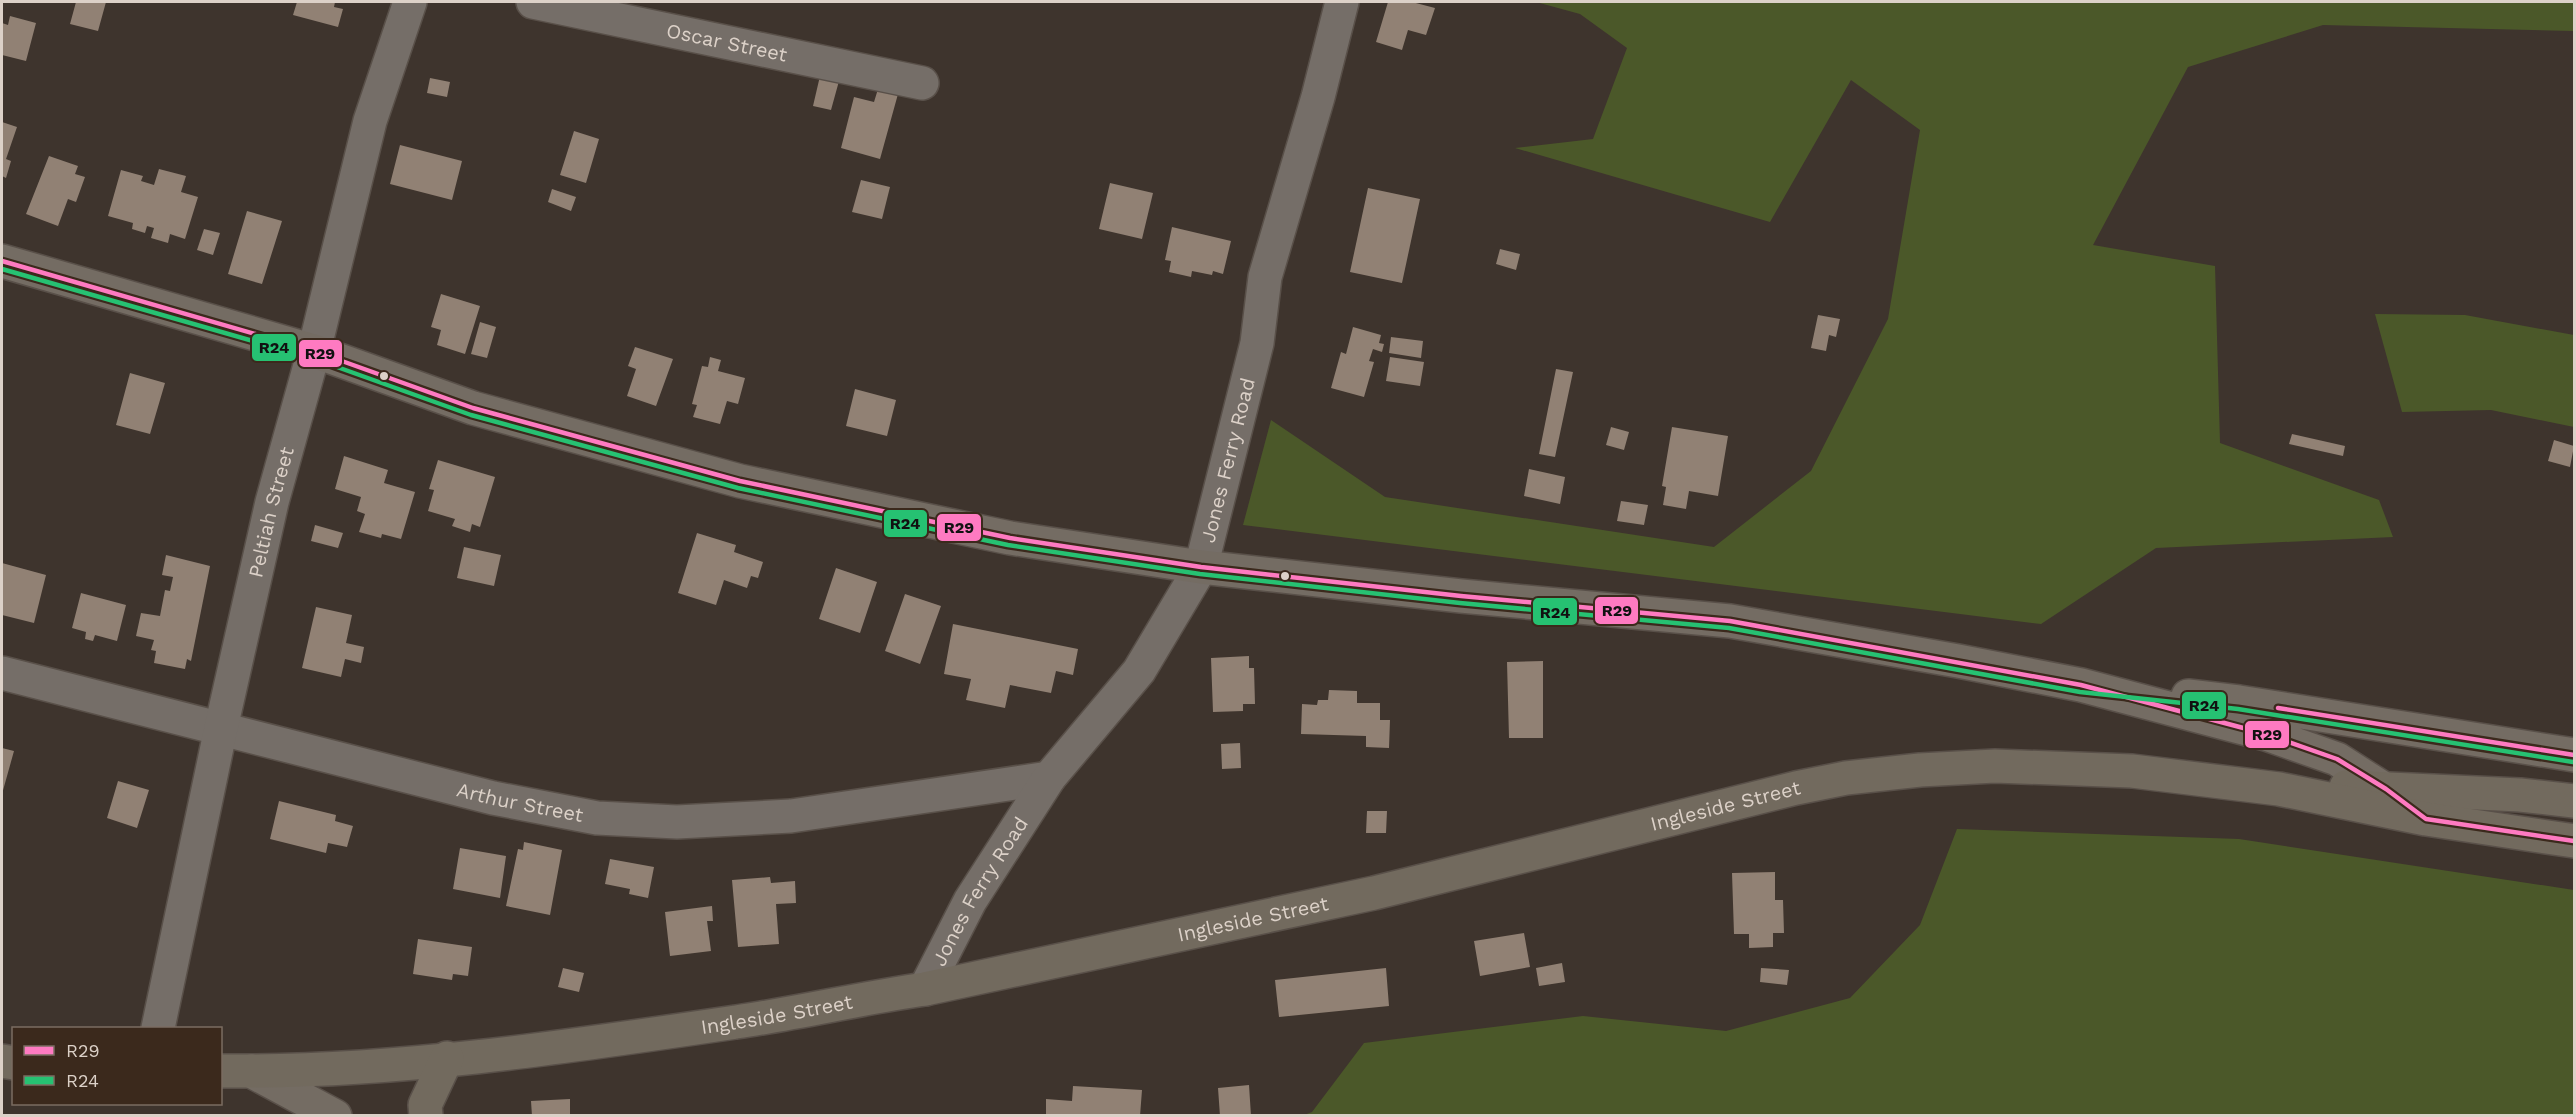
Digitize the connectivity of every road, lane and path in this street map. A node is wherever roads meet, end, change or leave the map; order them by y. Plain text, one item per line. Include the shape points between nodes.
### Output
1 (410, 2) edge
2 (533, 2) edge
3 (1342, 2) edge
4 (922, 83) dead end
5 (2, 261) edge
6 (314, 351) junction
7 (1201, 567) junction
8 (2, 673) edge
9 (2081, 685) junction
10 (221, 728) junction
11 (2574, 755) edge
12 (1050, 778) junction
13 (2279, 789) junction
14 (2386, 789) junction
15 (2574, 801) edge
16 (2426, 819) junction
17 (2574, 841) edge
18 (925, 989) junction
19 (158, 1027) edge
20 (447, 1058) junction
21 (236, 1071) edge
22 (335, 1116) edge
23 (426, 1116) edge

1 - 6 street, Peltiah Street via 370,121
2 - 4 street, Oscar Street
3 - 7 street, Jones Ferry Road via 1265,277 1257,343
5 - 6 main road
6 - 7 main road via 473,408 740,481 1010,538
6 - 10 street, Peltiah Street via 273,502
7 - 9 main road via 1730,621
7 - 12 street, Jones Ferry Road via 1139,671
8 - 10 street, Arthur Street
9 - 11 main road via 2239,702
9 - 14 main road via 2266,734 2337,759
10 - 12 street, Arthur Street via 493,798 597,818 677,822 791,816
10 - 19 street, Peltiah Street
12 - 18 street, Jones Ferry Road via 970,901
13 - 14 main road, Ingleside Street
13 - 16 main road, Ingleside Street
13 - 18 main road, Ingleside Street via 2132,771 1995,766 1846,778 1374,893
14 - 15 main road, Ingleside Street
14 - 16 main road
16 - 17 main road, Ingleside Street
18 - 20 main road, Ingleside Street via 739,1022
20 - 21 main road, Ingleside Street via 313,1071
20 - 23 main road via 425,1105
21 - 22 main road

